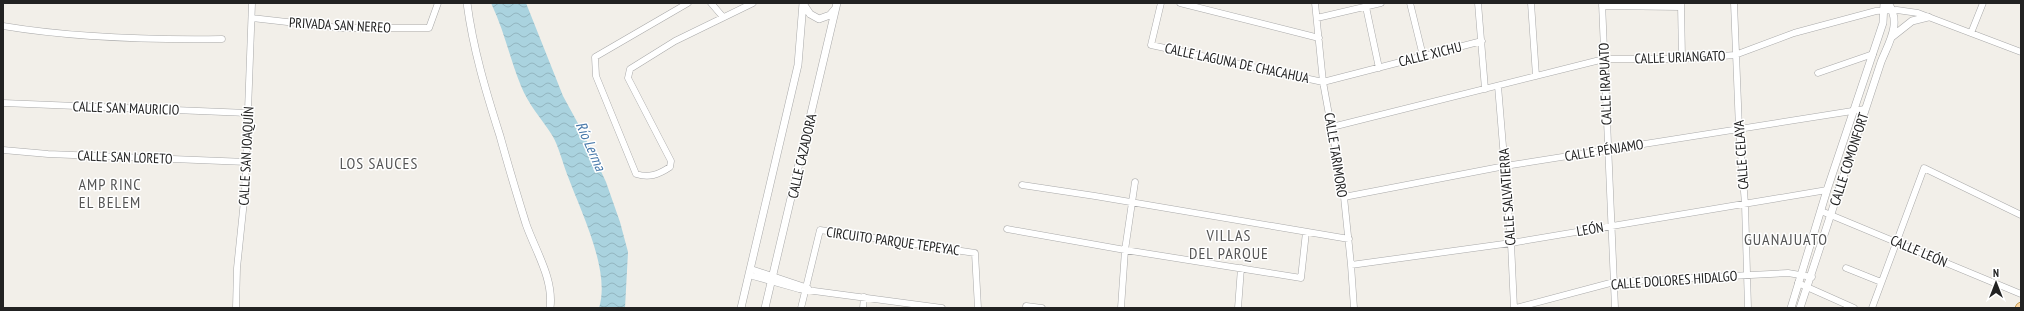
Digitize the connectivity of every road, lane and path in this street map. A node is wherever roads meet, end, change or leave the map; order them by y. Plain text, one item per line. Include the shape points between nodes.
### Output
1 (252, 3) edge
2 (438, 3) edge
3 (467, 3) edge
4 (688, 3) edge
5 (711, 3) edge
6 (753, 3) edge
7 (1162, 3) edge
8 (1180, 3) edge
9 (1315, 3) edge
10 (1381, 3) edge
11 (1410, 3) edge
12 (1478, 3) edge
13 (1531, 3) edge
14 (1734, 3) edge
15 (1888, 3) edge
16 (1983, 3) edge
17 (804, 4) edge
18 (837, 4) edge
19 (1602, 4) edge
20 (1680, 5) edge
21 (1366, 6) junction
22 (1883, 7) edge
23 (1892, 10) junction
24 (723, 17) junction
25 (1928, 17) junction
26 (252, 18) junction
27 (1317, 18) junction
28 (3, 26) edge
29 (1971, 33) junction
30 (1893, 36) junction
31 (1319, 38) junction
32 (222, 39) dead end
33 (1482, 41) junction
34 (2021, 52) edge
35 (1873, 54) junction
36 (1735, 55) junction
37 (1423, 56) junction
38 (1604, 59) junction
39 (1682, 59) junction
40 (1379, 68) junction
41 (1818, 73) dead end
42 (1536, 76) junction
43 (1323, 82) junction
44 (1498, 86) junction
45 (1485, 89) junction
46 (3, 103) edge
47 (1865, 109) junction
48 (1854, 111) junction
49 (248, 113) junction
50 (1332, 127) junction
51 (1739, 129) junction
52 (3, 150) edge
53 (1608, 150) junction
54 (246, 162) junction
55 (1505, 166) junction
56 (1135, 182) dead end
57 (1022, 185) dead end
58 (1827, 190) junction
59 (1344, 197) junction
60 (1132, 202) junction
61 (1745, 204) junction
62 (1821, 210) junction
63 (1831, 215) junction
64 (2021, 215) edge
65 (1612, 226) junction
66 (1007, 229) dead end
67 (1306, 232) junction
68 (1349, 239) junction
69 (1896, 241) junction
70 (1510, 243) junction
71 (1125, 250) junction
72 (1352, 265) junction
73 (1241, 268) junction
74 (1846, 268) dead end
75 (750, 272) junction
76 (1800, 274) junction
77 (1747, 275) junction
78 (1812, 277) junction
79 (773, 280) junction
80 (1614, 282) junction
81 (1882, 282) junction
82 (1798, 283) junction
83 (1807, 288) junction
84 (807, 289) junction
85 (2020, 295) edge
86 (864, 297) junction
87 (1026, 306) dead end
88 (922, 307) edge
89 (236, 308) edge
90 (550, 308) edge
91 (741, 308) edge
92 (766, 308) edge
93 (801, 308) edge
94 (862, 308) edge
95 (942, 308) edge
96 (978, 308) edge
97 (1042, 308) edge
98 (1121, 308) edge
99 (1238, 308) edge
100 (1354, 308) edge
101 (1515, 308) edge
102 (1616, 308) edge
103 (1748, 308) edge
104 (1791, 308) edge
105 (1800, 308) edge
106 (1854, 308) edge
107 (1872, 308) edge

1 - 26 street, CALLE SAN JOAQUÍN
2 - 26 street, PRIVADA SAN NEREO via 429,28 340,28
3 - 90 street via 470,30 485,88 527,225 546,275
4 - 24 street via 595,57 596,76 636,174 645,177 660,174 670,167 671,161 628,78 630,69 675,41
5 - 24 street
6 - 24 street
7 - 43 street, CALLE LAGUNA DE CHACAHUA via 1151,45
8 - 31 street
9 - 27 street, CALLE TARIMORO
10 - 21 street
11 - 37 street
12 - 33 street
13 - 42 street
14 - 36 street, CALLE CELAYA
15 - 23 street
16 - 29 street
17 - 18 street via 810,14 819,19 830,15
17 - 75 street, CALLE CAZADORA via 798,65
18 - 79 street, CALLE CAZADORA
19 - 20 street
19 - 38 street, CALLE IRAPUATO
20 - 39 street
21 - 27 street
21 - 40 street, CALLE XICHU
22 - 23 street, CALLE URIANGATO
22 - 35 street, CALLE COMONFORT via 1883,23
22 - 36 street, CALLE URIANGATO via 1794,33
23 - 25 street, CALLE URIANGATO via 1908,11
23 - 30 street, CALLE COMONFORT
25 - 29 street, CALLE URIANGATO
25 - 30 street via 1912,21
26 - 49 street, CALLE SAN JOAQUÍN
27 - 31 street, CALLE TARIMORO
28 - 32 street via 87,36 154,40
29 - 34 street, CALLE URIANGATO
30 - 47 street, CALLE COMONFORT via 1880,62
31 - 43 street, CALLE TARIMORO
33 - 37 street, CALLE XICHU
33 - 45 street
35 - 41 street
35 - 48 street, CALLE COMONFORT
36 - 39 street, CALLE URIANGATO
36 - 51 street, CALLE CELAYA
37 - 40 street, CALLE XICHU
38 - 39 street, CALLE URIANGATO
38 - 42 street, CALLE URIANGATO
38 - 53 street, CALLE IRAPUATO
40 - 43 street, CALLE XICHU
42 - 44 street, CALLE URIANGATO
43 - 50 street, CALLE TARIMORO
44 - 45 street, CALLE URIANGATO
44 - 55 street, CALLE SALVATIERRA
45 - 50 street, CALLE URIANGATO
46 - 49 street, CALLE SAN MAURICIO
47 - 48 street, CALLE PÉNJAMO
47 - 63 street, CALLE COMONFORT
48 - 51 street, CALLE PÉNJAMO
48 - 58 street, CALLE COMONFORT
49 - 54 street, CALLE SAN JOAQUÍN
50 - 59 street, CALLE TARIMORO
51 - 53 street, CALLE PÉNJAMO
51 - 61 street, CALLE CELAYA
52 - 54 street, CALLE SAN LORETO
53 - 55 street, CALLE PÉNJAMO
53 - 65 street, CALLE IRAPUATO
54 - 89 street, CALLE SAN JOAQUÍN
55 - 59 street, CALLE PÉNJAMO
55 - 70 street, CALLE SALVATIERRA
56 - 60 street
57 - 60 street
58 - 61 street, LEÓN
58 - 62 street, CALLE COMONFORT
59 - 68 street, CALLE TARIMORO
60 - 67 street
60 - 71 street
61 - 65 street, LEÓN
61 - 77 street, CALLE CELAYA
62 - 63 street, CALLE LEÓN
62 - 76 street, CALLE COMONFORT
63 - 69 street, CALLE LEÓN
63 - 78 street, CALLE COMONFORT
64 - 69 street via 1924,168
65 - 70 street, LEÓN
65 - 80 street, CALLE IRAPUATO
66 - 71 street
67 - 68 street
67 - 73 street via 1301,278
68 - 72 street, CALLE TARIMORO
69 - 81 street
69 - 85 street, CALLE LEÓN
70 - 72 street, LEÓN
70 - 101 street, CALLE SALVATIERRA
71 - 73 street
71 - 98 street
72 - 100 street, CALLE TARIMORO
73 - 99 street
74 - 81 street
75 - 79 street
75 - 91 street, CALLE CAZADORA
76 - 77 street, CALLE DOLORES HIDALGO
76 - 78 street, CALLE DOLORES HIDALGO
76 - 82 street, CALLE COMONFORT
77 - 80 street, CALLE DOLORES HIDALGO
77 - 103 street, CALLE CELAYA
78 - 83 street, CALLE COMONFORT
79 - 84 street
79 - 92 street, CALLE CAZADORA
80 - 101 street, CALLE DOLORES HIDALGO
80 - 102 street, CALLE IRAPUATO
81 - 107 street
82 - 83 street
82 - 104 street, CALLE COMONFORT
83 - 105 street, CALLE COMONFORT
83 - 106 street
84 - 86 street
84 - 93 street
84 - 96 street, CIRCUITO PARQUE TEPEYAC via 820,230 975,253
86 - 88 street
86 - 94 street
87 - 97 street
88 - 95 street

